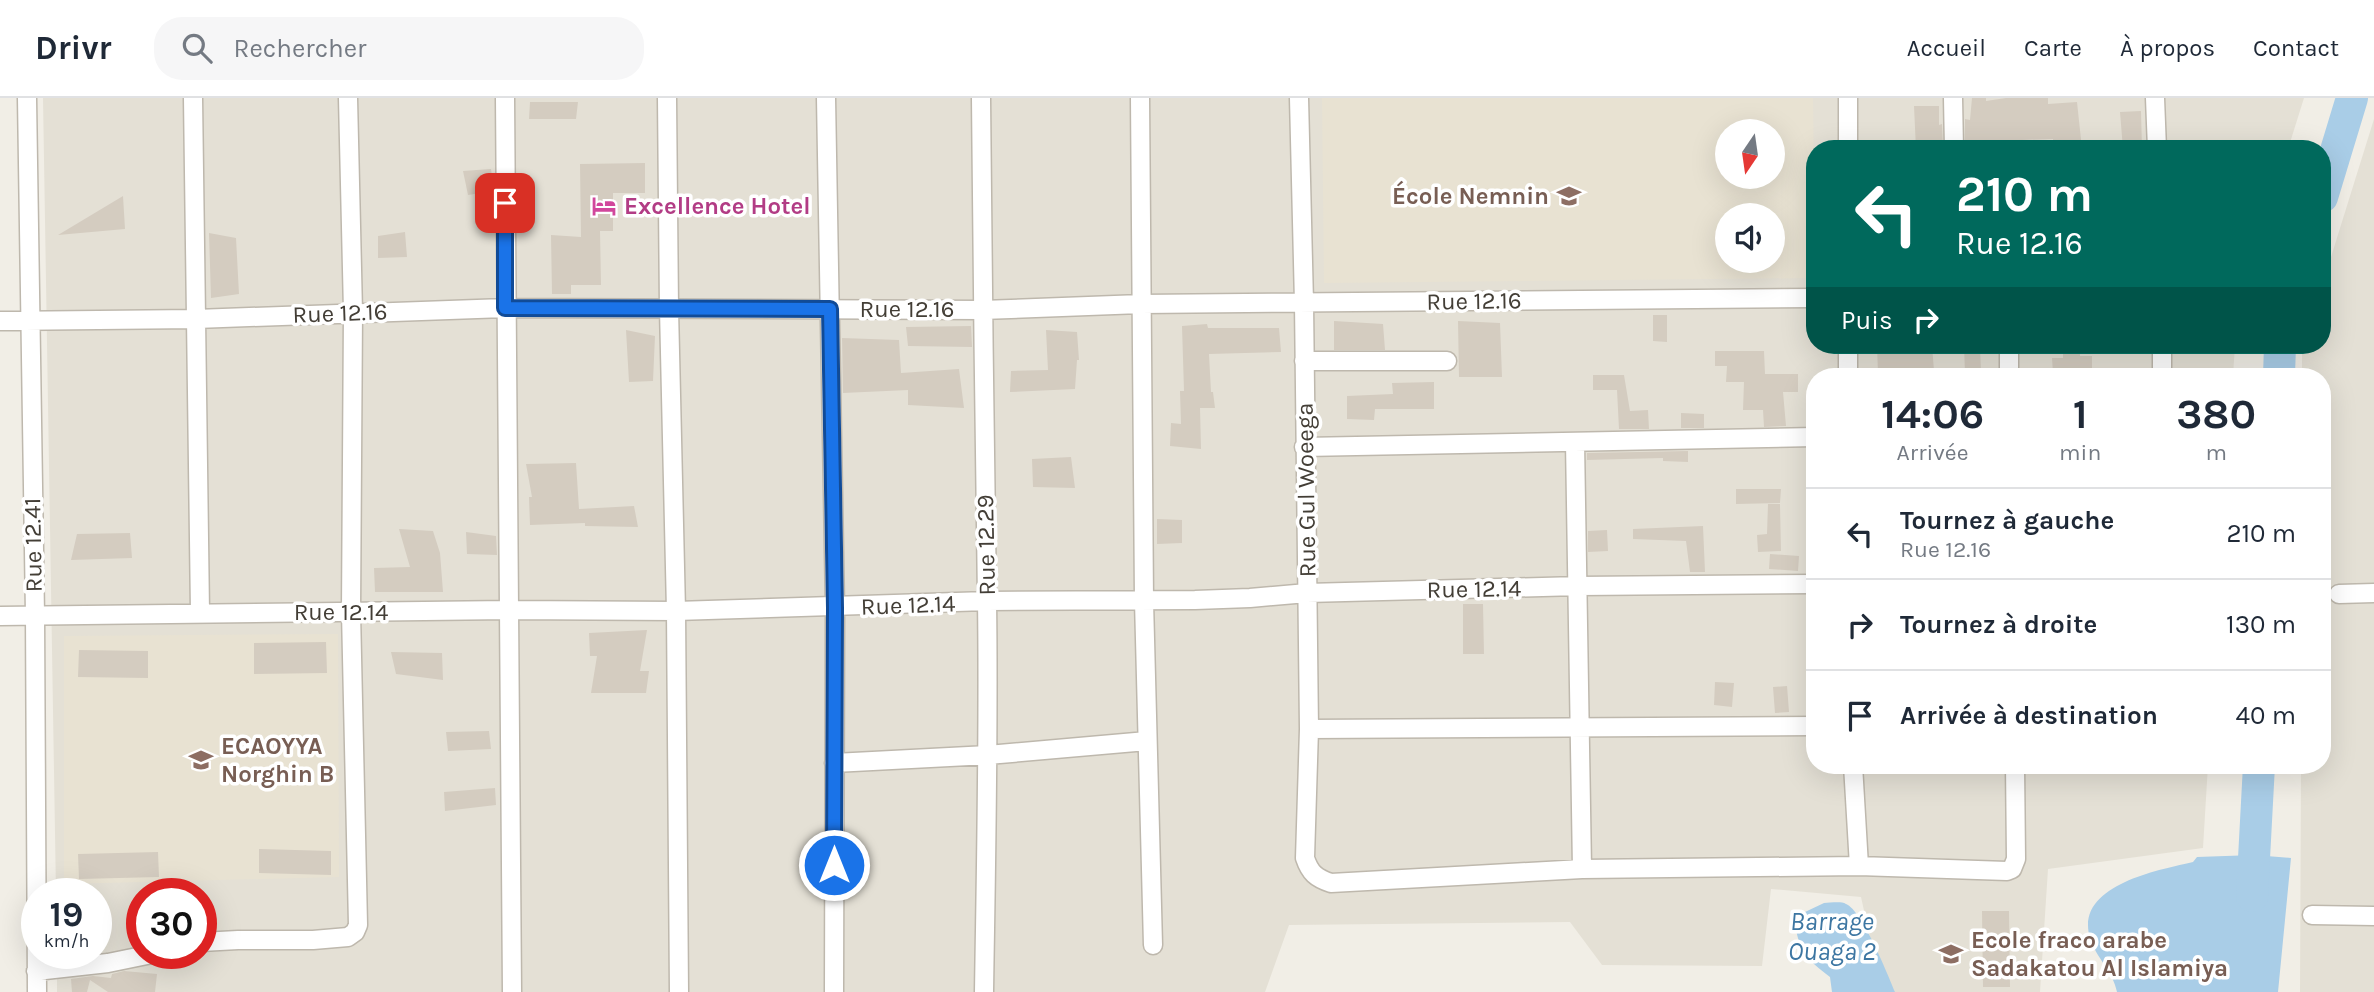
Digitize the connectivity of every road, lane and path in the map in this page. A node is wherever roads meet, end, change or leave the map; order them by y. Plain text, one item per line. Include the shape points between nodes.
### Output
1 (27, 98) edge
2 (193, 98) edge
3 (348, 98) edge
4 (505, 98) edge
5 (667, 98) edge
6 (826, 98) edge
7 (981, 98) edge
8 (1140, 98) edge
9 (1299, 98) edge
10 (1848, 98) edge
11 (1953, 98) edge
12 (2155, 98) edge
13 (1848, 140) edge
14 (1954, 140) edge
15 (2157, 140) edge
16 (1806, 298) edge
17 (1304, 303) junction
18 (1141, 304) junction
19 (505, 308) junction
20 (668, 309) junction
21 (830, 309) junction
22 (982, 310) junction
23 (353, 312) junction
24 (197, 319) junction
25 (0, 321) edge
26 (29, 321) junction
27 (1304, 361) junction
28 (1447, 361) dead end
29 (1806, 437) edge
30 (1575, 442) junction
31 (1304, 447) junction
32 (1806, 584) edge
33 (1578, 586) junction
34 (1307, 593) junction
35 (2374, 593) edge
36 (2339, 594) dead end
37 (987, 601) junction
38 (1144, 601) junction
39 (835, 608) junction
40 (509, 610) junction
41 (676, 611) junction
42 (200, 612) junction
43 (351, 612) junction
44 (35, 615) junction
45 (0, 616) edge
46 (1806, 726) edge
47 (1579, 728) junction
48 (1309, 729) junction
49 (1147, 741) junction
50 (988, 755) junction
51 (835, 763) junction
52 (1854, 774) edge
53 (2015, 774) edge
54 (1859, 866) junction
55 (1582, 869) junction
56 (2312, 915) dead end
57 (2374, 916) edge
58 (217, 942) edge
59 (1153, 945) dead end
60 (126, 959) edge
61 (36, 971) junction
62 (37, 992) edge
63 (512, 992) edge
64 (679, 992) edge
65 (834, 992) edge
66 (984, 992) edge

1 - 26 street, Rue 12.41
2 - 24 street
3 - 23 street
4 - 19 street
5 - 20 street
6 - 21 street
7 - 22 street, Rue 12.29
8 - 18 street
9 - 17 street, Rue Gul Woeega
10 - 13 street
11 - 14 street
12 - 15 street
16 - 17 street, Rue 12.16
17 - 18 street, Rue 12.16
17 - 27 street, Rue Gul Woeega
18 - 22 street, Rue 12.16
18 - 38 street
19 - 20 street, Rue 12.16
19 - 23 street, Rue 12.16
19 - 40 street
20 - 21 street, Rue 12.16
20 - 41 street
21 - 22 street, Rue 12.16
21 - 39 street
22 - 37 street, Rue 12.29
23 - 24 street, Rue 12.16
23 - 43 street
24 - 26 street, Rue 12.16
24 - 42 street
25 - 26 street, Rue 12.16
26 - 44 street, Rue 12.41
27 - 28 street
27 - 31 street, Rue Gul Woeega
29 - 30 street
30 - 31 street
30 - 33 street
31 - 34 street, Rue Gul Woeega
32 - 33 street, Rue 12.14
33 - 34 street, Rue 12.14
33 - 47 street
34 - 38 street, Rue 12.14
34 - 48 street, Rue Gul Woeega
35 - 36 street
37 - 38 street, Rue 12.14
37 - 39 street, Rue 12.14
37 - 50 street, Rue 12.29
38 - 49 street
39 - 41 street, Rue 12.14
39 - 51 street
40 - 41 street, Rue 12.14
40 - 43 street, Rue 12.14
40 - 63 street
41 - 64 street
42 - 43 street, Rue 12.14
42 - 44 street, Rue 12.14
43 - 58 street via 355,932 348,937 313,940
44 - 45 street, Rue 12.14
44 - 61 street, Rue 12.41
46 - 47 street
47 - 48 street
47 - 55 street
48 - 55 street, Rue Gul Woeega via 1305,858 1318,878 1331,883
49 - 50 street
49 - 59 street
50 - 51 street
50 - 66 street, Rue 12.29
51 - 65 street
52 - 54 street
53 - 54 street via 2017,859 2012,869
54 - 55 street
56 - 57 street
60 - 61 street
61 - 62 street, Rue 12.41

